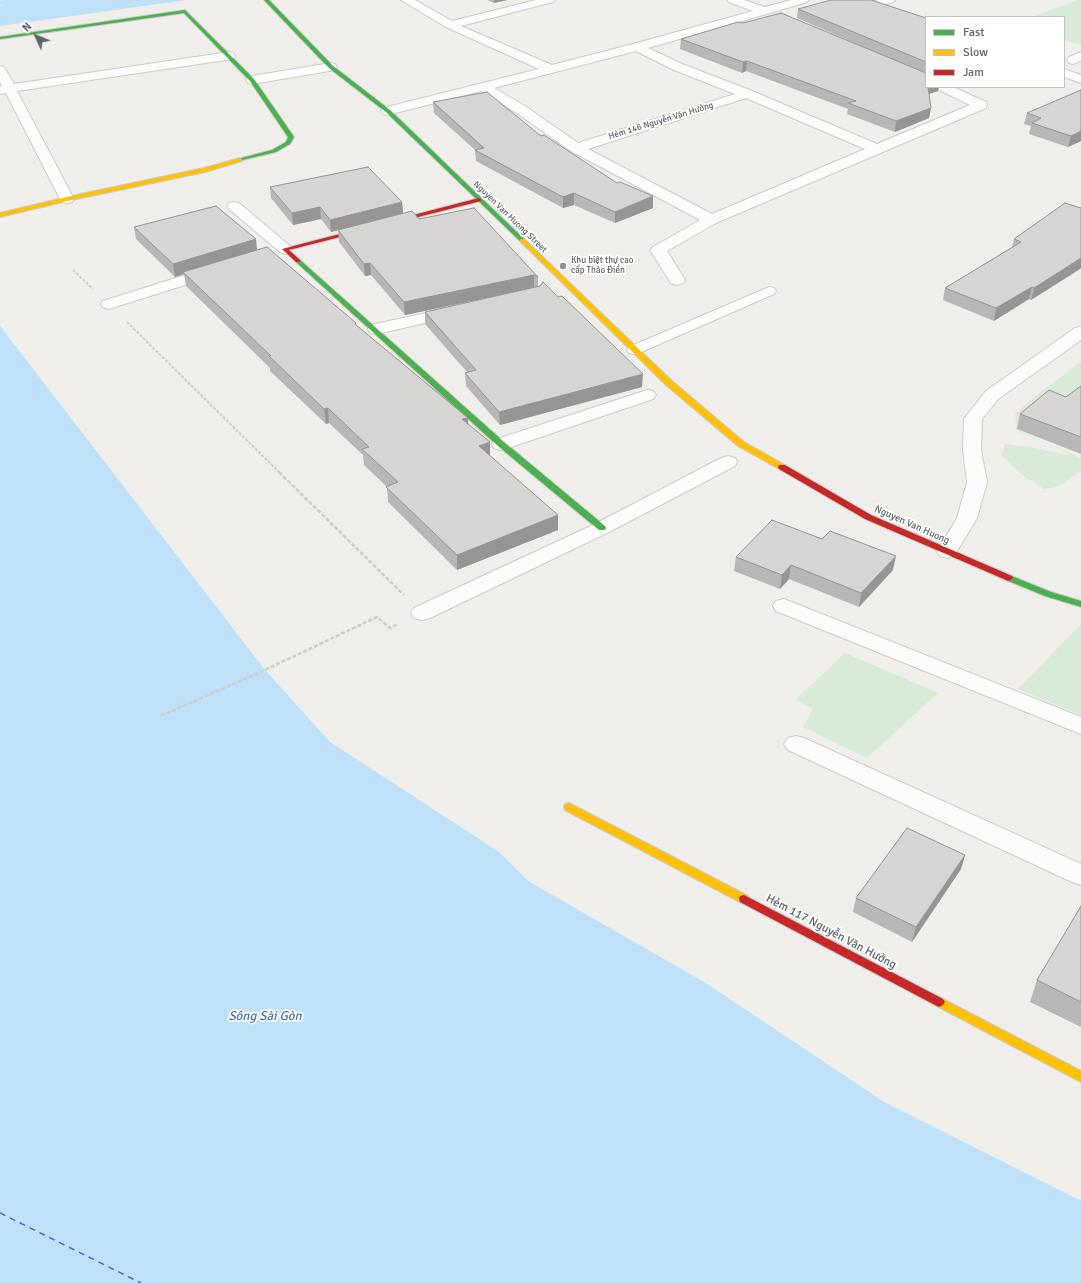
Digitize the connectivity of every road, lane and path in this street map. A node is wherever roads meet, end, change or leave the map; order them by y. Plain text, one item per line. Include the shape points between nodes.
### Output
1 (266, 0) edge
2 (407, 0) edge
3 (549, 0) edge
4 (733, 0) edge
5 (803, 0) edge
6 (889, 0) edge
7 (763, 10) junction
8 (892, 13) edge
9 (784, 19) edge
10 (450, 25) junction
11 (0, 38) edge
12 (637, 47) junction
13 (229, 56) junction
14 (331, 67) junction
15 (550, 69) junction
16 (0, 70) edge
17 (1065, 73) edge
18 (1081, 79) edge
19 (252, 80) junction
20 (482, 86) junction
21 (945, 88) edge
22 (5, 89) edge
23 (747, 94) junction
24 (388, 111) junction
25 (576, 148) junction
26 (876, 149) junction
27 (67, 199) junction
28 (479, 200) junction
29 (234, 206) dead end
30 (0, 215) edge
31 (711, 220) junction
32 (286, 249) junction
33 (265, 255) edge
34 (229, 266) edge
35 (74, 270) dead end
36 (677, 280) dead end
37 (769, 291) dead end
38 (109, 304) junction
39 (474, 308) edge
40 (376, 329) junction
41 (1081, 332) edge
42 (634, 350) junction
43 (648, 395) dead end
44 (501, 444) junction
45 (744, 445) joint
46 (728, 462) dead end
47 (602, 528) junction
48 (947, 552) junction
49 (1081, 604) edge
50 (784, 606) dead end
51 (422, 613) joint
52 (377, 617) dead end
53 (160, 716) dead end
54 (1081, 726) edge
55 (796, 744) dead end
56 (569, 808) dead end
57 (1081, 875) edge
58 (1081, 1077) edge

1 - 14 street, Nguyen Van Huong Street
2 - 10 street
3 - 10 street
4 - 7 street
5 - 7 street
6 - 8 street via 866,4
7 - 9 street
7 - 12 street
10 - 15 street
11 - 13 street via 185,11
12 - 15 street
12 - 23 street via 678,67
13 - 19 street
13 - 22 street
14 - 19 street
14 - 24 street, Nguyen Van Huong Street
15 - 20 street
16 - 22 street
17 - 18 street
19 - 27 street via 291,137 288,143 274,151 205,170
20 - 24 street
20 - 25 street
21 - 26 street via 981,105
22 - 27 street
23 - 25 street, Hẻm 146 Nguyễn Văn Hưởng
23 - 26 street
24 - 28 street, Nguyen Van Huong Street
25 - 31 street
26 - 31 street
27 - 30 street
28 - 32 street
28 - 42 street, Nguyen Van Huong Street
29 - 32 street
31 - 36 street via 658,250
32 - 33 street
32 - 40 street
34 - 38 street
35 - 38 path
37 - 42 lane
38 - 51 path
39 - 40 street
40 - 44 street
41 - 48 street via 992,395 973,419 972,450 977,482 967,518
42 - 45 street, Nguyen Van Huong Street via 669,383
43 - 44 street
44 - 47 street
45 - 48 street, Nguyen Van Huong via 868,516
46 - 47 street
47 - 51 street
48 - 49 street, Nguyen Van Huong via 1048,594
50 - 54 street
52 - 53 path
55 - 57 street
56 - 58 street, Hẻm 117 Nguyễn Văn Hưởng

